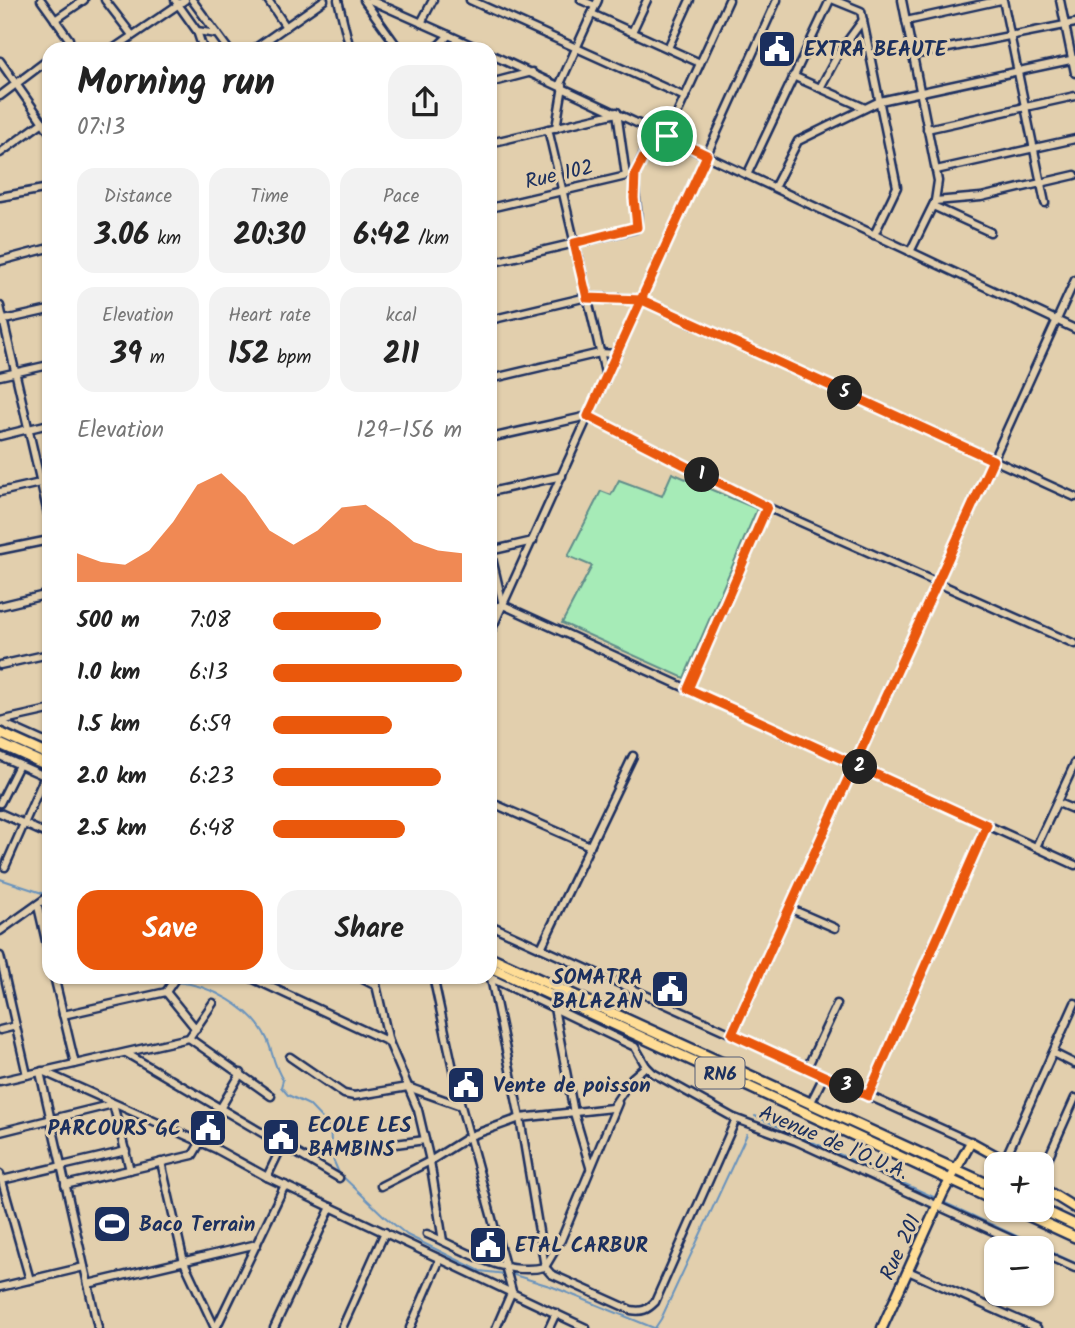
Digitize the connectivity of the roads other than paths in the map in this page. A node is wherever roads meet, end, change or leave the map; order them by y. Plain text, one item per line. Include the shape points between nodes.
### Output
1 (41, 0) edge
2 (84, 0) edge
3 (105, 0) edge
4 (192, 0) edge
5 (268, 0) edge
6 (324, 0) edge
7 (338, 0) edge
8 (363, 0) edge
9 (370, 0) edge
10 (433, 0) edge
11 (470, 0) edge
12 (581, 0) edge
13 (647, 0) edge
14 (690, 0) edge
15 (729, 0) edge
16 (777, 0) edge
17 (832, 0) edge
18 (902, 0) edge
19 (1002, 0) edge
20 (1060, 0) edge
21 (179, 2) edge
22 (597, 3) edge
23 (592, 14) junction
24 (55, 20) junction
25 (863, 20) junction
26 (906, 21) junction
27 (421, 23) junction
28 (1075, 23) edge
29 (1065, 25) junction
30 (286, 27) junction
31 (197, 31) junction
32 (632, 32) junction
33 (217, 34) junction
34 (1010, 34) junction
35 (132, 35) junction
36 (449, 35) junction
37 (69, 42) edge
38 (126, 42) edge
39 (201, 42) edge
40 (223, 42) edge
41 (265, 42) edge
42 (348, 42) edge
43 (394, 42) edge
44 (442, 42) edge
45 (464, 42) edge
46 (577, 47) junction
47 (668, 48) junction
48 (913, 55) junction
49 (497, 57) edge
50 (1074, 60) edge
51 (0, 61) edge
52 (700, 63) junction
53 (42, 64) edge
54 (532, 72) junction
55 (1018, 72) junction
56 (1075, 73) edge
57 (793, 76) junction
58 (497, 81) edge
59 (16, 84) junction
60 (561, 85) junction
61 (820, 88) junction
62 (920, 93) junction
63 (0, 96) edge
64 (1075, 96) edge
65 (685, 97) junction
66 (880, 101) junction
67 (865, 108) junction
68 (1025, 108) junction
69 (617, 113) junction
70 (42, 121) edge
71 (42, 123) edge
72 (552, 129) junction
73 (927, 129) junction
74 (657, 131) junction
75 (667, 136) junction
76 (1075, 139) edge
77 (497, 141) edge
78 (1034, 148) junction
79 (0, 153) edge
80 (707, 155) junction
81 (936, 170) junction
82 (747, 173) junction
83 (635, 174) junction
84 (1075, 175) edge
85 (626, 176) junction
86 (1041, 183) junction
87 (775, 186) junction
88 (42, 189) edge
89 (562, 191) junction
90 (0, 197) edge
91 (1045, 203) dead end
92 (934, 204) junction
93 (497, 206) edge
94 (990, 233) dead end
95 (874, 235) junction
96 (574, 243) junction
97 (42, 250) edge
98 (911, 252) junction
99 (0, 261) edge
100 (497, 261) edge
101 (1075, 280) edge
102 (587, 298) junction
103 (642, 300) junction
104 (0, 306) edge
105 (42, 312) edge
106 (497, 318) edge
107 (1057, 320) junction
108 (2, 321) edge
109 (1075, 329) edge
110 (600, 353) junction
111 (617, 354) junction
112 (42, 366) edge
113 (15, 372) junction
114 (0, 376) edge
115 (497, 377) edge
116 (606, 377) junction
117 (588, 416) junction
118 (42, 426) edge
119 (28, 429) junction
120 (0, 436) edge
121 (497, 436) edge
122 (993, 460) junction
123 (562, 476) junction
124 (41, 483) junction
125 (42, 487) edge
126 (497, 490) edge
127 (0, 492) edge
128 (1075, 497) edge
129 (767, 507) junction
130 (533, 541) junction
131 (42, 542) edge
132 (497, 549) edge
133 (0, 551) edge
134 (497, 580) edge
135 (938, 582) junction
136 (42, 596) edge
137 (503, 605) junction
138 (0, 606) edge
139 (497, 606) edge
140 (497, 618) edge
141 (1075, 644) edge
142 (42, 656) edge
143 (0, 665) edge
144 (688, 689) junction
145 (42, 711) edge
146 (0, 721) edge
147 (0, 733) edge
148 (42, 741) edge
149 (0, 744) edge
150 (42, 752) edge
151 (0, 756) edge
152 (633, 756) dead end
153 (42, 763) edge
154 (1075, 763) edge
155 (19, 765) junction
156 (854, 765) junction
157 (42, 775) edge
158 (42, 787) edge
159 (0, 803) edge
160 (1058, 803) junction
161 (497, 805) edge
162 (1075, 810) edge
163 (0, 813) edge
164 (23, 823) junction
165 (987, 825) junction
166 (42, 832) edge
167 (590, 846) junction
168 (1037, 848) junction
169 (1075, 865) edge
170 (5, 867) dead end
171 (42, 902) edge
172 (789, 908) junction
173 (497, 928) edge
174 (835, 928) dead end
175 (0, 930) edge
176 (541, 948) junction
177 (0, 957) edge
178 (497, 960) edge
179 (497, 970) edge
180 (497, 981) edge
181 (56, 984) edge
182 (172, 984) edge
183 (264, 984) edge
184 (435, 984) edge
185 (491, 984) edge
186 (376, 985) edge
187 (166, 992) junction
188 (213, 1003) dead end
189 (1075, 1003) edge
190 (837, 1004) dead end
191 (554, 1008) junction
192 (63, 1015) junction
193 (16, 1026) junction
194 (195, 1029) junction
195 (0, 1030) edge
196 (732, 1034) junction
197 (189, 1038) junction
198 (389, 1042) junction
199 (125, 1053) junction
200 (1053, 1053) junction
201 (290, 1057) dead end
202 (75, 1064) junction
203 (1075, 1064) edge
204 (646, 1066) junction
205 (807, 1068) junction
206 (41, 1072) junction
207 (241, 1073) junction
208 (27, 1075) junction
209 (824, 1076) junction
210 (0, 1081) edge
211 (408, 1087) junction
212 (271, 1096) dead end
213 (868, 1096) junction
214 (1075, 1098) edge
215 (811, 1102) junction
216 (618, 1103) junction
217 (113, 1104) junction
218 (461, 1107) junction
219 (220, 1110) junction
220 (574, 1113) junction
221 (520, 1118) junction
222 (736, 1119) junction
223 (50, 1120) junction
224 (0, 1132) edge
225 (470, 1136) junction
226 (425, 1140) junction
227 (201, 1142) junction
228 (971, 1142) junction
229 (282, 1146) junction
230 (351, 1150) dead end
231 (125, 1152) junction
232 (990, 1152) edge
233 (1012, 1152) edge
234 (1051, 1152) edge
235 (430, 1161) junction
236 (161, 1162) junction
237 (61, 1166) junction
238 (590, 1167) junction
239 (956, 1169) junction
240 (130, 1170) junction
241 (1, 1177) edge
242 (267, 1177) junction
243 (339, 1178) dead end
244 (950, 1180) junction
245 (984, 1182) edge
246 (65, 1185) junction
247 (285, 1185) junction
248 (381, 1186) dead end
249 (1054, 1195) edge
250 (984, 1196) edge
251 (937, 1206) junction
252 (331, 1207) junction
253 (1075, 1208) edge
254 (1054, 1215) edge
255 (1042, 1222) edge
256 (1075, 1225) edge
257 (385, 1232) junction
258 (427, 1234) dead end
259 (1003, 1236) edge
260 (1075, 1237) edge
261 (443, 1241) junction
262 (257, 1244) junction
263 (440, 1259) junction
264 (1054, 1259) edge
265 (184, 1262) junction
266 (84, 1267) junction
267 (503, 1267) junction
268 (545, 1267) junction
269 (1075, 1268) edge
270 (908, 1271) junction
271 (30, 1280) junction
272 (88, 1284) junction
273 (0, 1287) edge
274 (511, 1289) junction
275 (556, 1313) junction
276 (98, 1328) edge
277 (216, 1328) edge
278 (274, 1328) edge
279 (341, 1328) edge
280 (410, 1328) edge
281 (496, 1328) edge
282 (549, 1328) edge
283 (586, 1328) edge
284 (881, 1328) edge
285 (1037, 1328) edge

1 - 24 street
2 - 24 street
3 - 35 street
4 - 33 street
5 - 30 street
6 - 30 street
7 - 42 street
8 - 43 street
9 - 27 street
10 - 27 street
11 - 46 street
12 - 22 street
13 - 32 street
14 - 47 street
15 - 52 street
16 - 80 street
17 - 25 street via 861,11
17 - 57 street
18 - 26 street
19 - 26 street
19 - 34 street
20 - 29 street
21 - 31 street
21 - 35 street
22 - 23 street
23 - 32 street
23 - 46 street
24 - 37 street
25 - 61 street
25 - 66 street
26 - 48 street
27 - 36 street
28 - 29 street
29 - 34 street
29 - 50 street
30 - 41 street
31 - 33 street
31 - 39 street
32 - 47 street
33 - 40 street
34 - 48 street
34 - 55 street
35 - 38 street
36 - 44 street
36 - 45 street
46 - 60 street
46 - 65 street
47 - 52 street
48 - 62 street
49 - 54 street
50 - 55 street
50 - 56 street
51 - 59 street
52 - 65 street
53 - 59 street
54 - 58 street
54 - 60 street
55 - 62 street
55 - 68 street
57 - 61 street
57 - 82 street
59 - 63 street
59 - 70 street
60 - 69 street
60 - 72 street
61 - 67 street
62 - 66 street
62 - 73 street
64 - 68 street
65 - 75 street
66 - 67 street
66 - 95 street via 897,187
67 - 87 street via 798,141
68 - 73 street
68 - 78 street
69 - 72 street
69 - 74 street
69 - 85 street
71 - 79 street
72 - 77 street
72 - 89 street
73 - 81 street
74 - 75 street
74 - 83 street
75 - 80 street
76 - 78 street
78 - 81 street
78 - 86 street
80 - 82 street
80 - 103 street
81 - 92 street
82 - 87 street
83 - 85 street, Rue 102
83 - 96 street via 637,227
84 - 86 street
85 - 89 street, Rue 102
86 - 91 street
86 - 92 street
87 - 95 street
88 - 90 street
89 - 93 street, Rue 102
89 - 96 street
92 - 94 street
92 - 98 street
95 - 98 street
96 - 100 street
96 - 102 street
97 - 99 street
98 - 107 street
101 - 107 street
102 - 103 street
102 - 106 street
102 - 110 street
103 - 111 street
103 - 122 street
104 - 108 street
105 - 108 street
107 - 109 street
107 - 122 street
108 - 113 street
110 - 111 street
110 - 115 street
110 - 116 street
111 - 116 street
112 - 113 street
113 - 114 street
113 - 119 street
116 - 117 street
117 - 121 street
117 - 123 street
117 - 129 street
118 - 119 street
119 - 120 street
119 - 124 street
122 - 128 street
122 - 135 street
123 - 126 street
123 - 130 street
124 - 125 street
124 - 127 street
129 - 135 street
129 - 144 street
130 - 132 street
130 - 137 street
131 - 133 street
134 - 137 street
135 - 141 street
135 - 156 street
136 - 138 street
137 - 139 street
137 - 140 street
137 - 144 street
142 - 143 street
144 - 156 street
145 - 146 street
146 - 148 street
147 - 150 highway
149 - 153 highway
151 - 155 street
152 - 167 street
154 - 160 street
155 - 157 street
155 - 159 street
156 - 165 street
156 - 172 street
158 - 164 street
160 - 162 street
160 - 168 street
161 - 167 street
163 - 164 street
164 - 166 street
164 - 170 street
165 - 168 street
165 - 213 street
167 - 176 street
168 - 169 street
171 - 175 street
172 - 174 street
172 - 196 street
173 - 176 street
176 - 196 street
177 - 193 street
178 - 215 highway, Avenue de l'O.U.A. / RN6
179 - 244 highway, Avenue de l'O.U.A. / RN6
180 - 191 street, Avenue de l'O.U.A.
181 - 192 street
182 - 187 street
183 - 198 street
184 - 218 street
185 - 221 street
186 - 198 street
187 - 192 street
187 - 194 street
188 - 194 street
189 - 200 street
190 - 205 street
191 - 204 street, Avenue de l'O.U.A. via 635,1047
191 - 220 street
192 - 202 street
193 - 195 street
193 - 208 street
194 - 197 street
196 - 205 street
197 - 199 street
197 - 207 street
198 - 211 street
199 - 202 street
199 - 219 street
200 - 203 street
200 - 233 street
201 - 211 street via 344,1094
202 - 206 street
204 - 216 street via 632,1078
204 - 222 street, Avenue de l'O.U.A.
205 - 209 street
206 - 208 street
206 - 217 street
206 - 223 street
207 - 212 street
207 - 219 street
208 - 210 street
209 - 213 street
209 - 215 street
211 - 218 street
211 - 226 street
213 - 228 street
214 - 234 street
215 - 239 highway, Avenue de l'O.U.A. / RN6
216 - 220 street via 612,1108
216 - 238 street
217 - 223 street
217 - 227 street
217 - 231 street
218 - 225 street
219 - 227 street
219 - 229 street
220 - 221 street
220 - 238 street
221 - 225 street
221 - 268 street
222 - 251 street, Avenue de l'O.U.A.
222 - 268 street via 648,1309 631,1310 605,1300
223 - 224 street
223 - 237 street
225 - 235 street
225 - 267 street
226 - 230 street
226 - 235 street
227 - 236 street via 193,1155
227 - 242 street
228 - 232 main road
228 - 239 main road, Rue 201
229 - 242 street
229 - 243 street
231 - 237 street
231 - 240 street
235 - 248 street
235 - 261 street
236 - 240 street
236 - 265 street
237 - 241 street
237 - 246 street
238 - 268 street via 561,1240
239 - 244 main road, Rue 201
239 - 245 highway, Avenue de l'O.U.A. / RN6
240 - 246 street
241 - 271 street
242 - 247 street
244 - 250 highway, Avenue de l'O.U.A. / RN6
244 - 251 main road, Rue 201
246 - 266 street
247 - 252 street
247 - 262 street
249 - 253 main road
251 - 259 street, Avenue de l'O.U.A.
251 - 270 main road, Rue 201
252 - 257 street
252 - 278 street
254 - 256 highway
255 - 260 highway
257 - 263 street
257 - 279 street
258 - 261 street
261 - 267 street
262 - 265 street
262 - 277 street
263 - 274 street
263 - 280 street
264 - 269 street
265 - 272 street
265 - 277 street
266 - 271 street
266 - 272 street
267 - 268 street
267 - 274 street
270 - 284 main road, Rue 201
270 - 285 street
271 - 273 street
272 - 276 street
274 - 275 street
274 - 281 street
275 - 282 street
275 - 283 street

